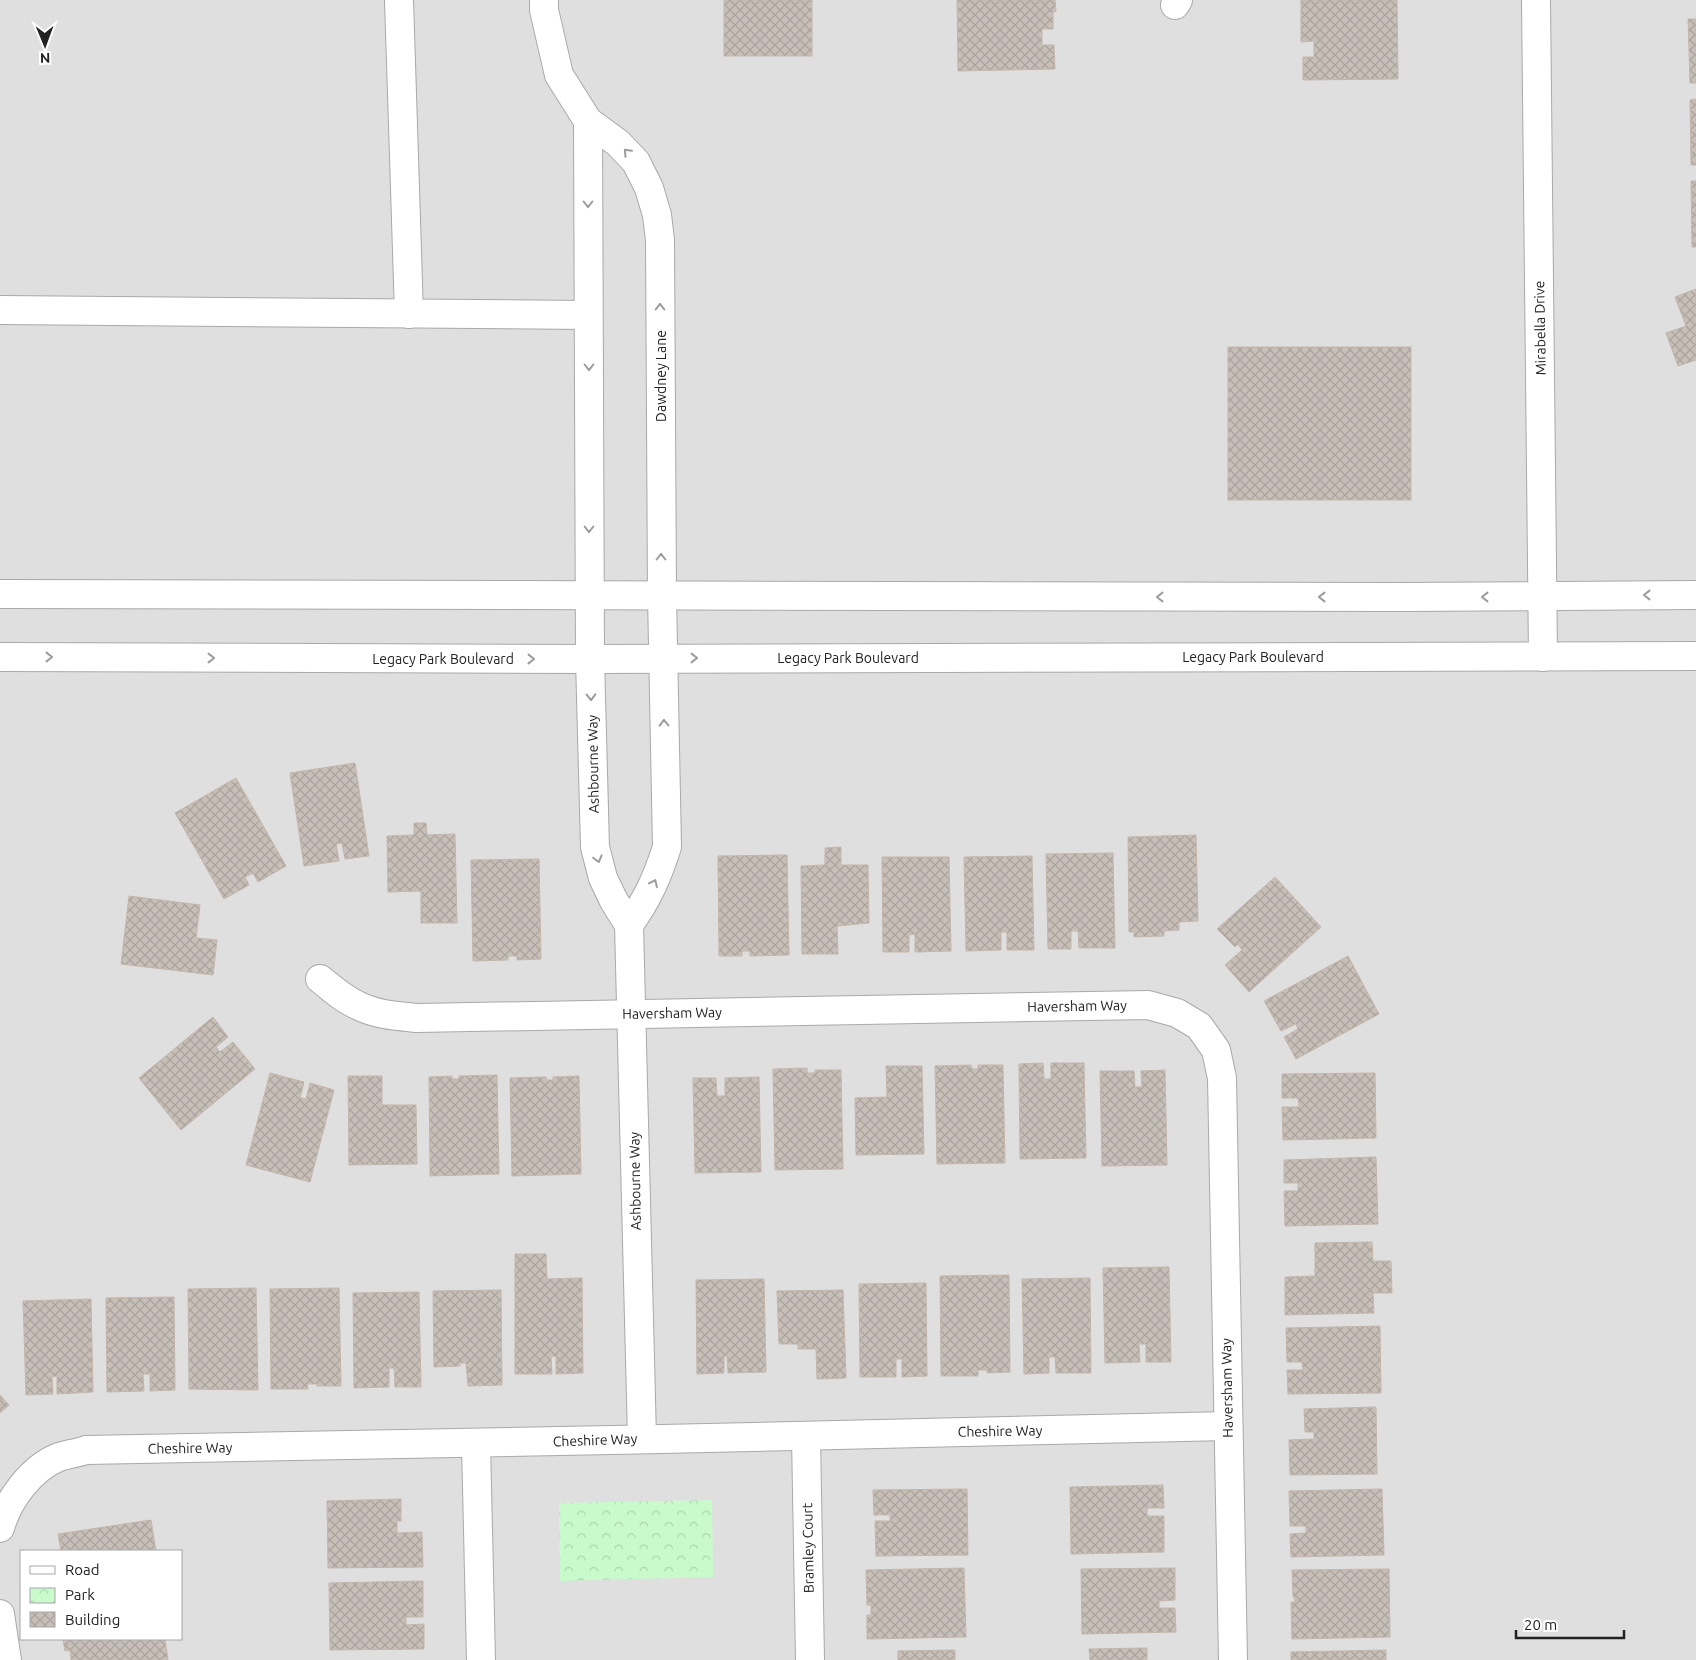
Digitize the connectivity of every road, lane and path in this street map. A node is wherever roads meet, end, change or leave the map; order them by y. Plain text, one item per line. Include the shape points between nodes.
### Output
1 (399, 0) edge
2 (544, 0) edge
3 (1536, 0) edge
4 (588, 121) junction
5 (0, 310) edge
6 (409, 314) junction
7 (588, 315) junction
8 (0, 594) edge
9 (1696, 595) edge
10 (590, 596) junction
11 (662, 596) junction
12 (1542, 596) junction
13 (1696, 656) edge
14 (0, 657) edge
15 (1543, 657) junction
16 (663, 658) junction
17 (590, 659) junction
18 (629, 925) junction
19 (320, 979) dead end
20 (631, 1014) junction
21 (1228, 1426) junction
22 (806, 1436) junction
23 (642, 1438) junction
24 (476, 1443) junction
25 (0, 1528) edge
26 (0, 1614) edge
27 (7, 1660) edge
28 (481, 1660) edge
29 (810, 1660) edge
30 (1233, 1660) edge

1 - 6 street
2 - 4 street, Dawdney Lane via 560,75
3 - 12 street, Mirabella Drive
4 -> 7 street
11 -> 4 street, Dawdney Lane via 660,240 649,188 636,162 618,143
5 - 6 street
6 - 7 street
7 -> 10 street
8 - 10 street
9 -> 12 street
10 - 11 street
10 - 17 street, Ashbourne Way
12 -> 11 street
11 - 16 street, Dawdney Lane
12 - 15 street, Mirabella Drive
13 - 15 street, Legacy Park Boulevard
14 -> 17 street, Legacy Park Boulevard
16 -> 15 street, Legacy Park Boulevard
16 - 17 street, Legacy Park Boulevard
18 -> 16 street via 645,901 666,847
17 -> 18 street, Ashbourne Way via 595,847 603,878
18 - 20 street, Ashbourne Way
19 - 20 street, Haversham Way via 359,1006 384,1014 417,1018
20 - 21 street, Haversham Way via 1148,1005 1177,1013 1199,1026 1216,1050 1222,1078
20 - 23 street, Ashbourne Way
21 - 22 street, Cheshire Way
21 - 30 street, Haversham Way
22 - 23 street, Cheshire Way
22 - 29 street, Bramley Court
23 - 24 street, Cheshire Way
24 - 25 street, Cheshire Way via 86,1450 58,1458 34,1474 16,1494
24 - 28 street
26 - 27 street

